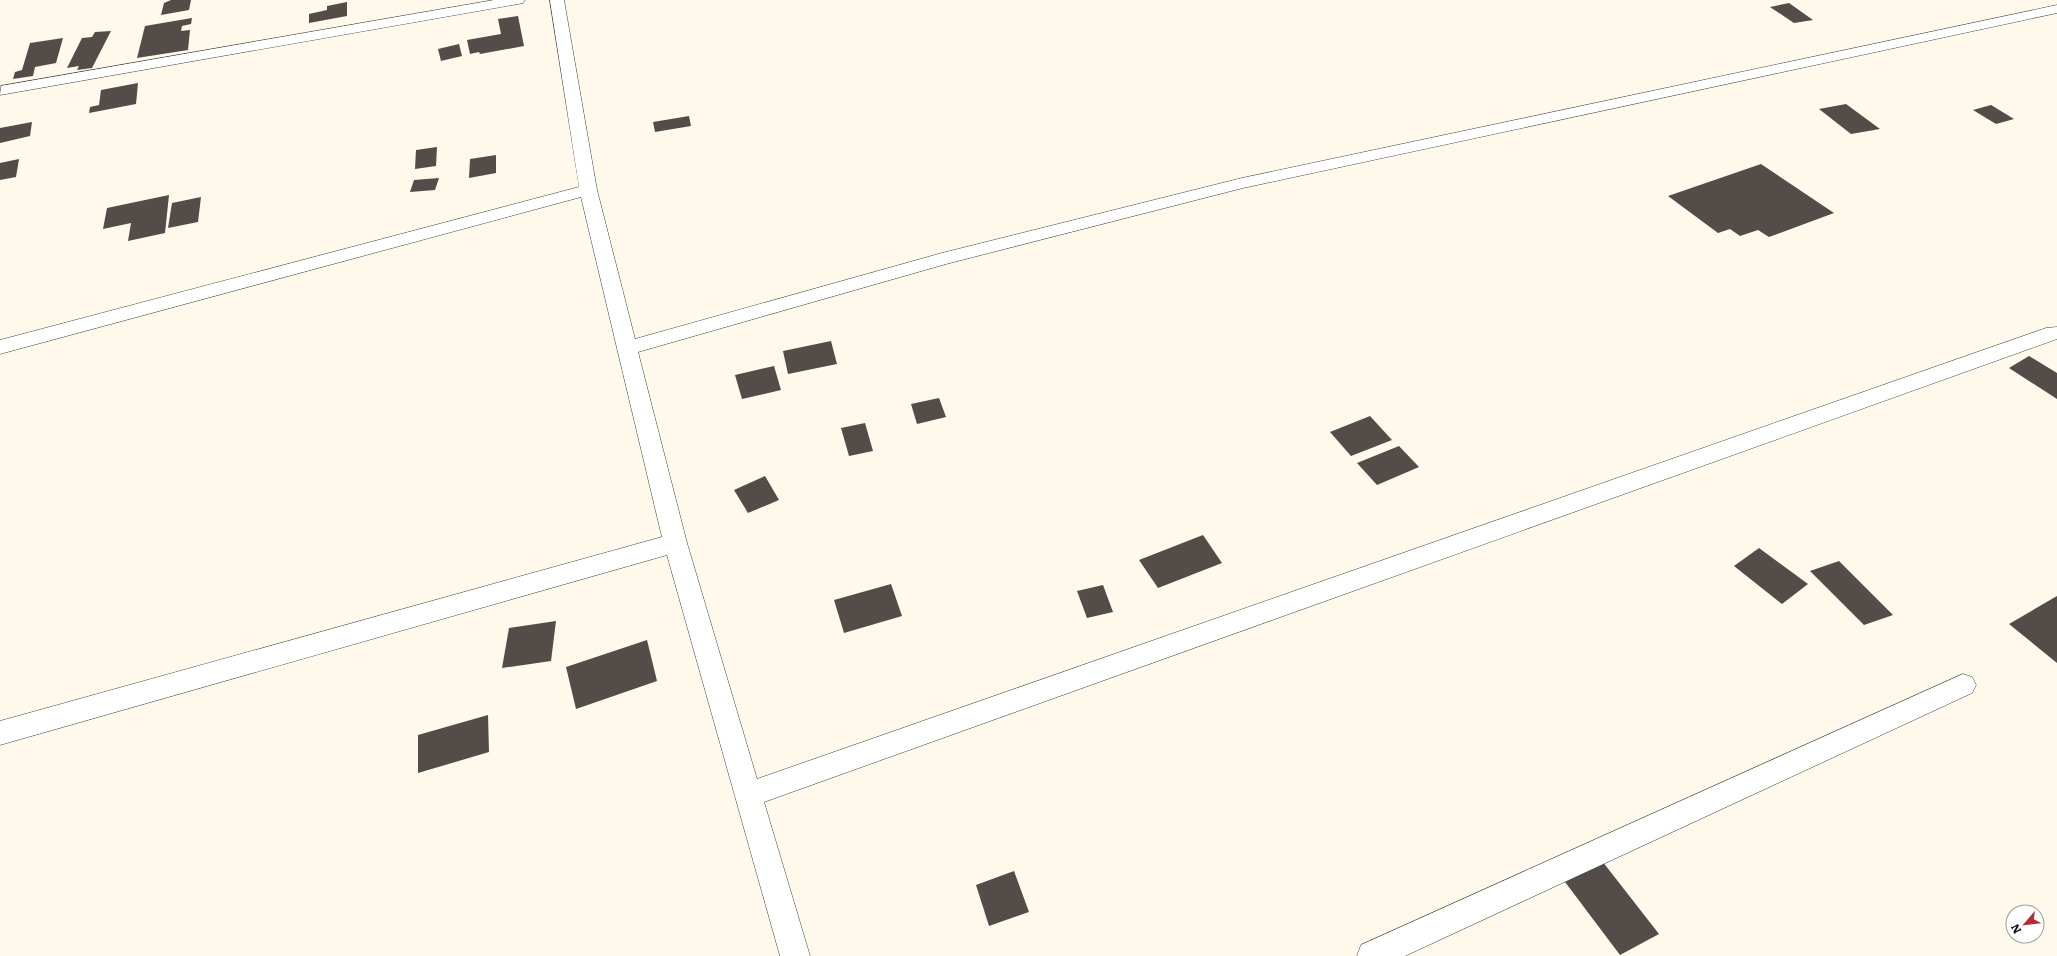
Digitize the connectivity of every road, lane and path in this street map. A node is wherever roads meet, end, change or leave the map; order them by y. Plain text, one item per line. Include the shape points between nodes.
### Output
1 (518, 0) edge
2 (557, 0) edge
3 (2057, 8) edge
4 (1, 91) edge
5 (588, 190) junction
6 (2053, 333) dead end
7 (0, 347) edge
8 (627, 348) junction
9 (675, 543) junction
10 (1963, 685) dead end
11 (0, 733) edge
12 (749, 795) junction
13 (795, 956) edge
14 (1372, 956) edge

1 - 4 street
2 - 5 street
3 - 8 street via 1242,183 942,260
5 - 7 street
5 - 8 street
6 - 12 street
8 - 9 street
9 - 11 street
9 - 12 street
10 - 14 street
12 - 13 street

